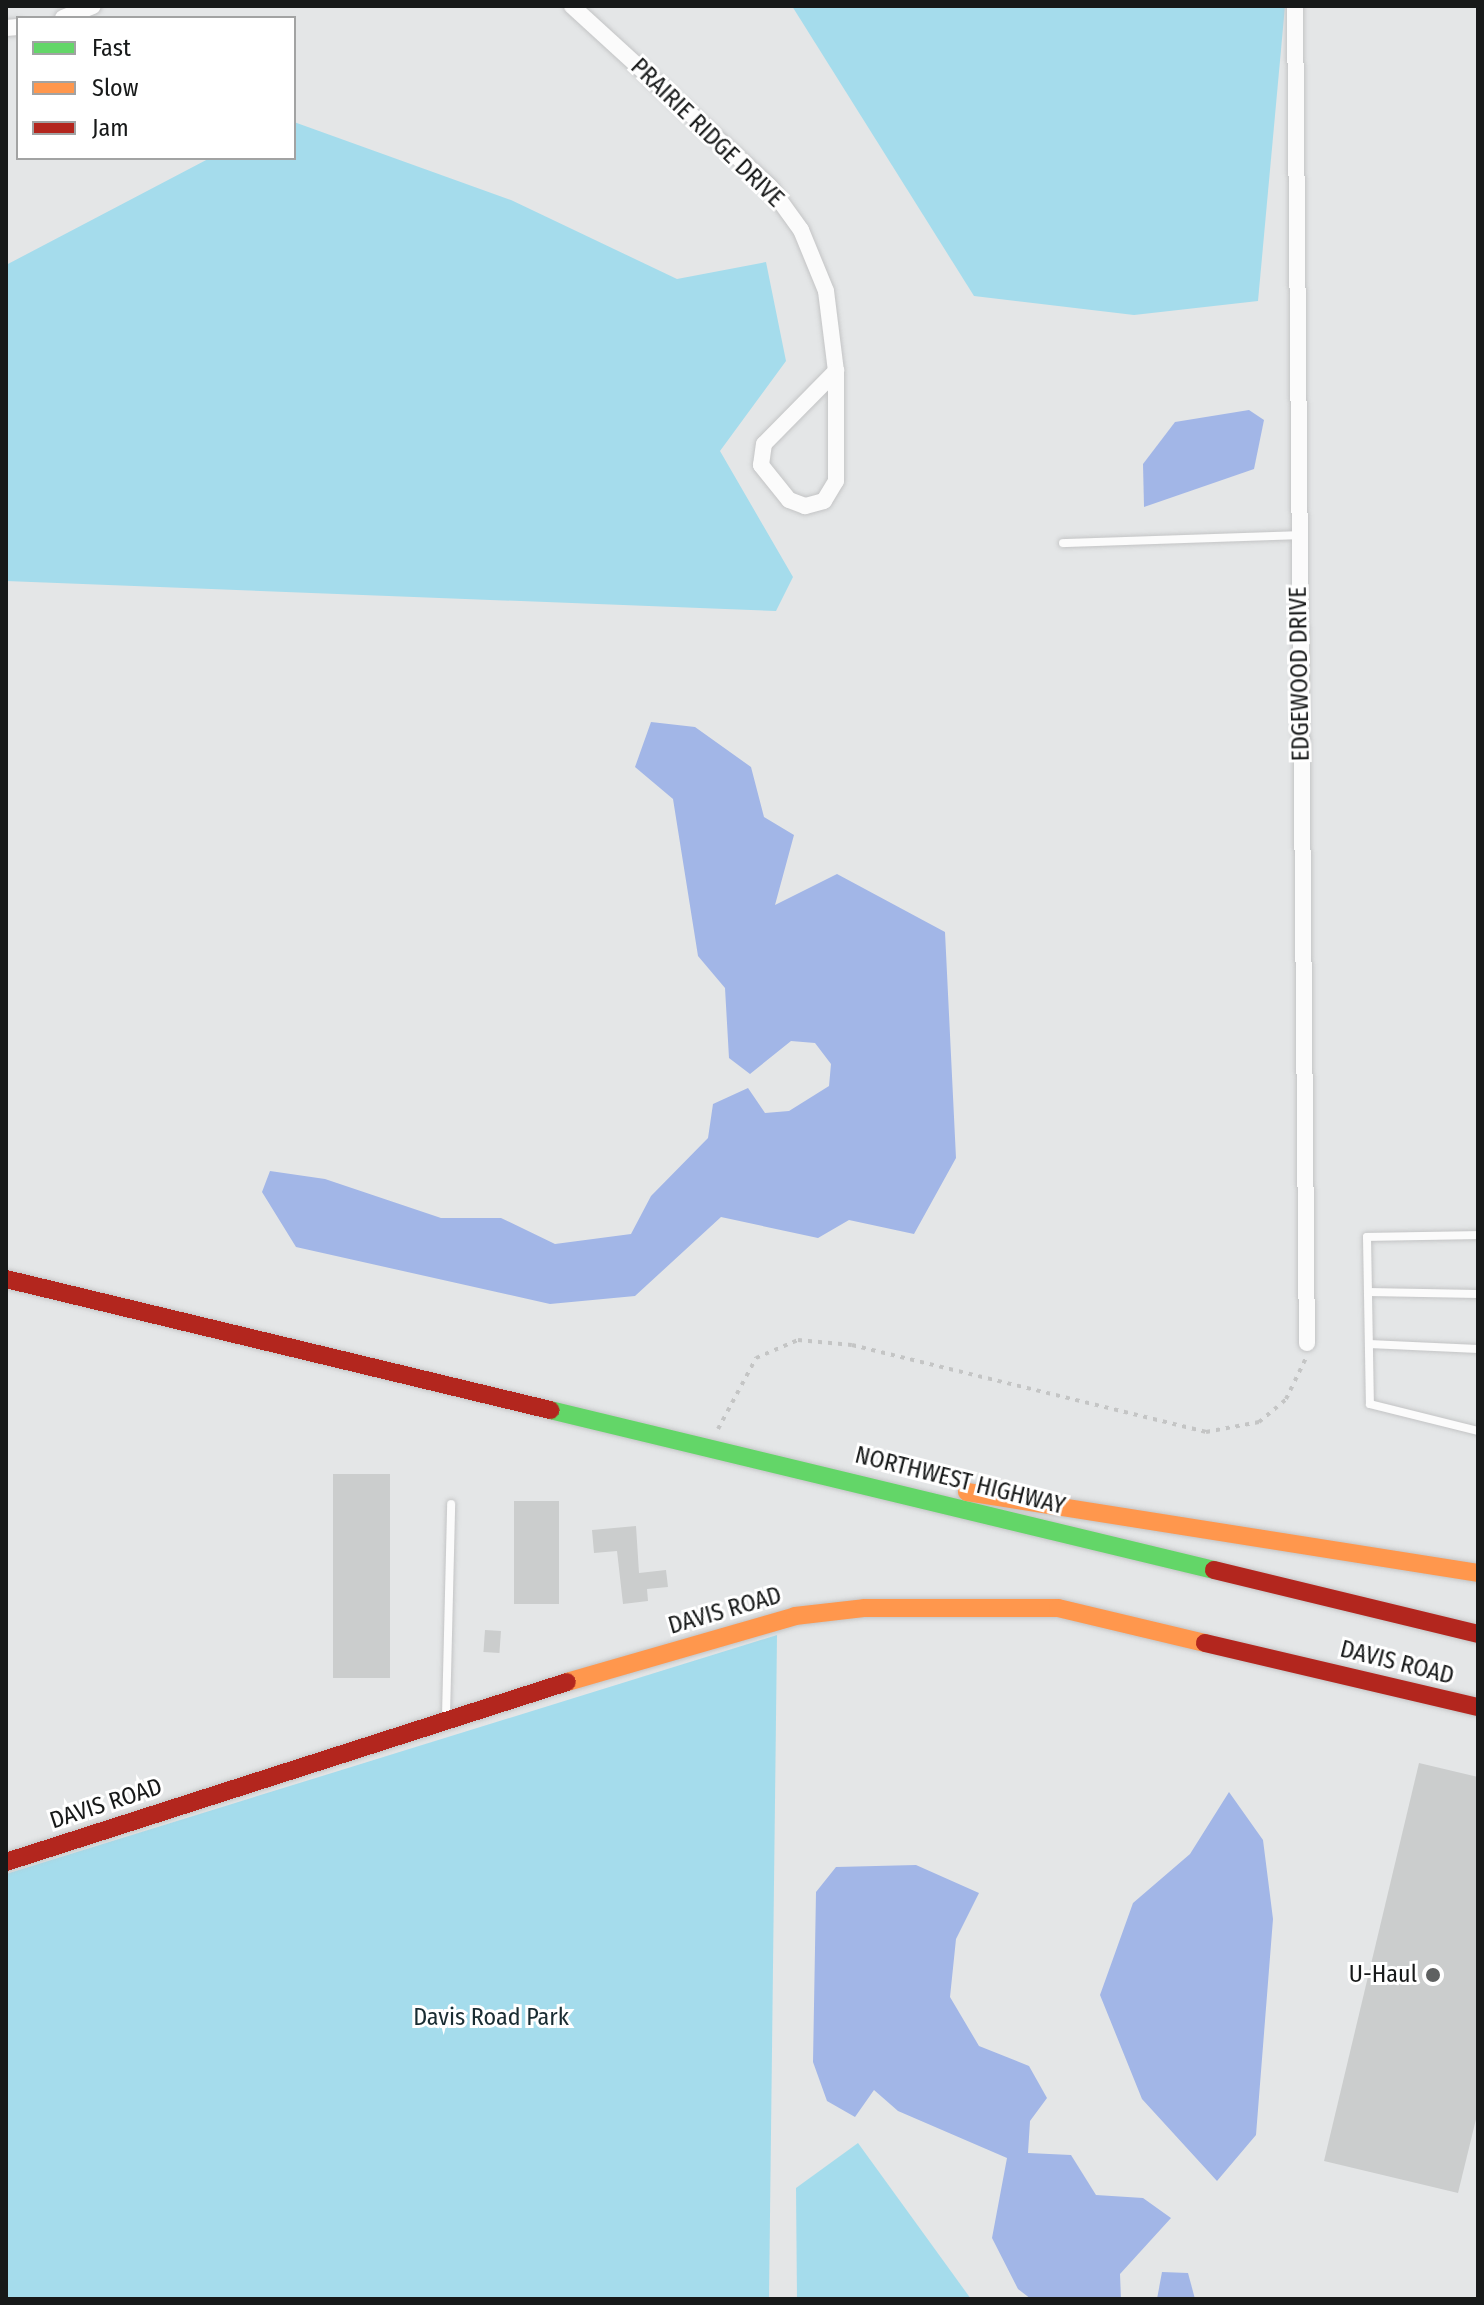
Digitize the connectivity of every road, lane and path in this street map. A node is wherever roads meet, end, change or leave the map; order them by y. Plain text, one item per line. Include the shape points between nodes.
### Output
1 (93, 6) edge
2 (572, 6) edge
3 (1295, 6) edge
4 (68, 16) edge
5 (836, 371) junction
6 (1299, 535) junction
7 (1063, 543) dead end
8 (1478, 1235) edge
9 (6, 1279) edge
10 (1368, 1292) junction
11 (1478, 1294) edge
12 (1307, 1343) joint
13 (1369, 1344) junction
14 (1478, 1349) edge
15 (1478, 1431) edge
16 (712, 1446) junction
17 (832, 1474) junction
18 (451, 1504) dead end
19 (1478, 1573) edge
20 (1478, 1634) edge
21 (1478, 1707) edge
22 (446, 1717) junction
23 (6, 1862) edge

1 - 4 street
2 - 5 street, PRAIRIE RIDGE DRIVE via 770,187 793,219 826,291
3 - 6 street, EDGEWOOD DRIVE
5 - 5 street, PRAIRIE RIDGE DRIVE via 836,481 824,501 805,506 789,500 761,465 764,444
6 - 7 lane
6 - 12 street, EDGEWOOD DRIVE
8 - 10 lane via 1367,1237
9 - 16 main road via 562,1417
10 - 11 lane
10 - 13 lane
12 - 16 path via 1305,1365 1286,1399 1259,1422 1230,1433 1178,1428 852,1345 798,1340 756,1358 729,1399
13 - 14 lane
13 - 15 lane via 1370,1404
16 - 17 main road
17 - 19 main road, NORTHWEST HIGHWAY
17 - 20 main road, NORTHWEST HIGHWAY
18 - 22 lane
21 - 22 main road, DAVIS ROAD via 1058,1608 928,1602 795,1616
22 - 23 main road, DAVIS ROAD

